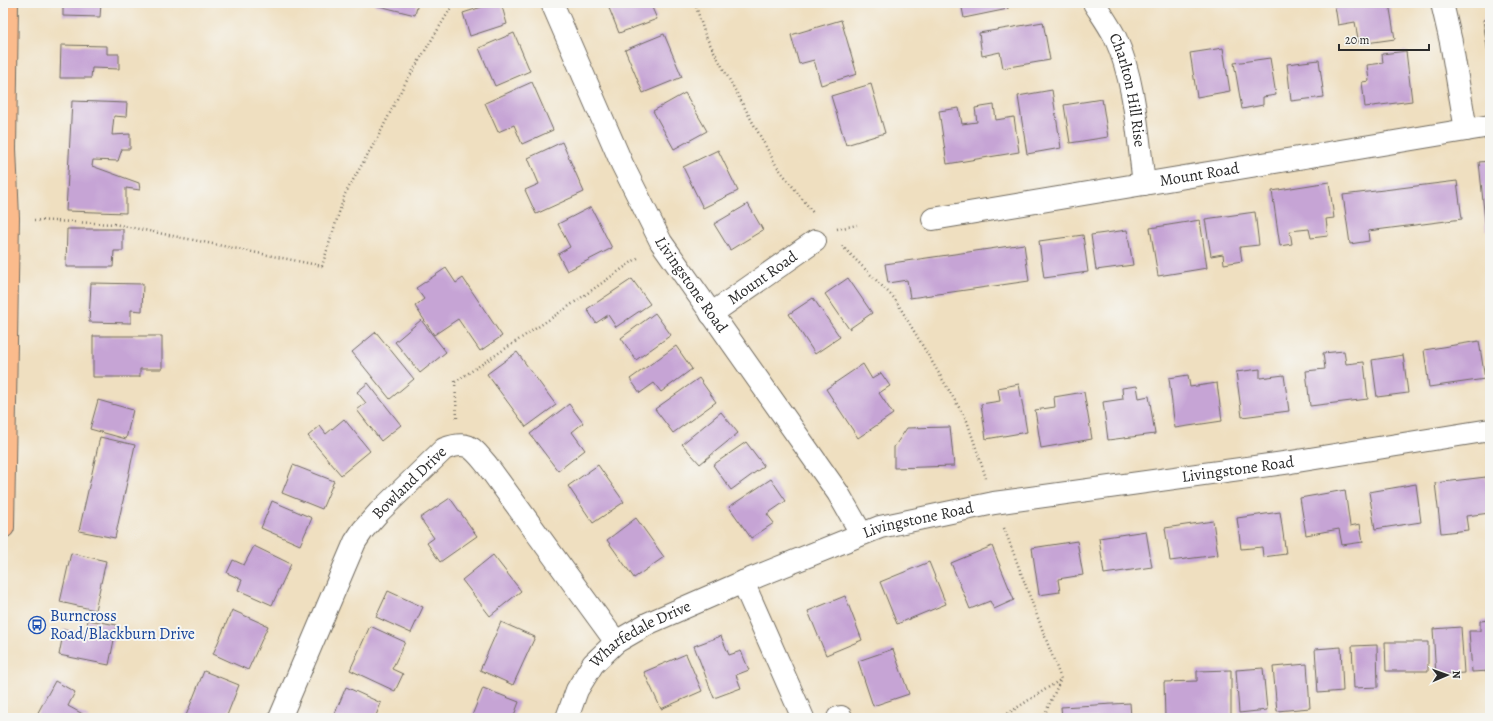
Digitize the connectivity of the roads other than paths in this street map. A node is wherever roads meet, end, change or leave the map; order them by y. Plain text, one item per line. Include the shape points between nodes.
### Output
1 (6, 3) edge
2 (552, 3) edge
3 (1094, 3) edge
4 (1442, 3) edge
5 (1490, 126) edge
6 (1466, 130) junction
7 (4, 149) edge
8 (1144, 184) junction
9 (933, 219) dead end
10 (815, 241) dead end
11 (711, 314) junction
12 (1490, 430) edge
13 (3, 527) edge
14 (861, 533) junction
15 (744, 582) junction
16 (616, 642) junction
17 (280, 718) edge
18 (567, 718) edge
19 (803, 718) edge

1 - 7 main road
2 - 11 street, Livingstone Road via 622,164 661,242
3 - 8 street, Charlton Hill Rise via 1114,36 1123,58
4 - 6 street
5 - 6 street, Mount Road
6 - 8 street, Mount Road
7 - 13 main road via 8,218
8 - 9 street, Mount Road
10 - 11 street, Mount Road
11 - 14 street, Livingstone Road via 838,493
12 - 14 street, Livingstone Road via 1291,462 994,503
14 - 15 street, Wharfedale Drive
15 - 16 street, Wharfedale Drive via 649,623
15 - 19 street
16 - 17 street, Bowland Drive via 487,465 473,449 458,444 444,449 363,530 346,560
16 - 18 street, Wharfedale Drive via 593,664 577,690

